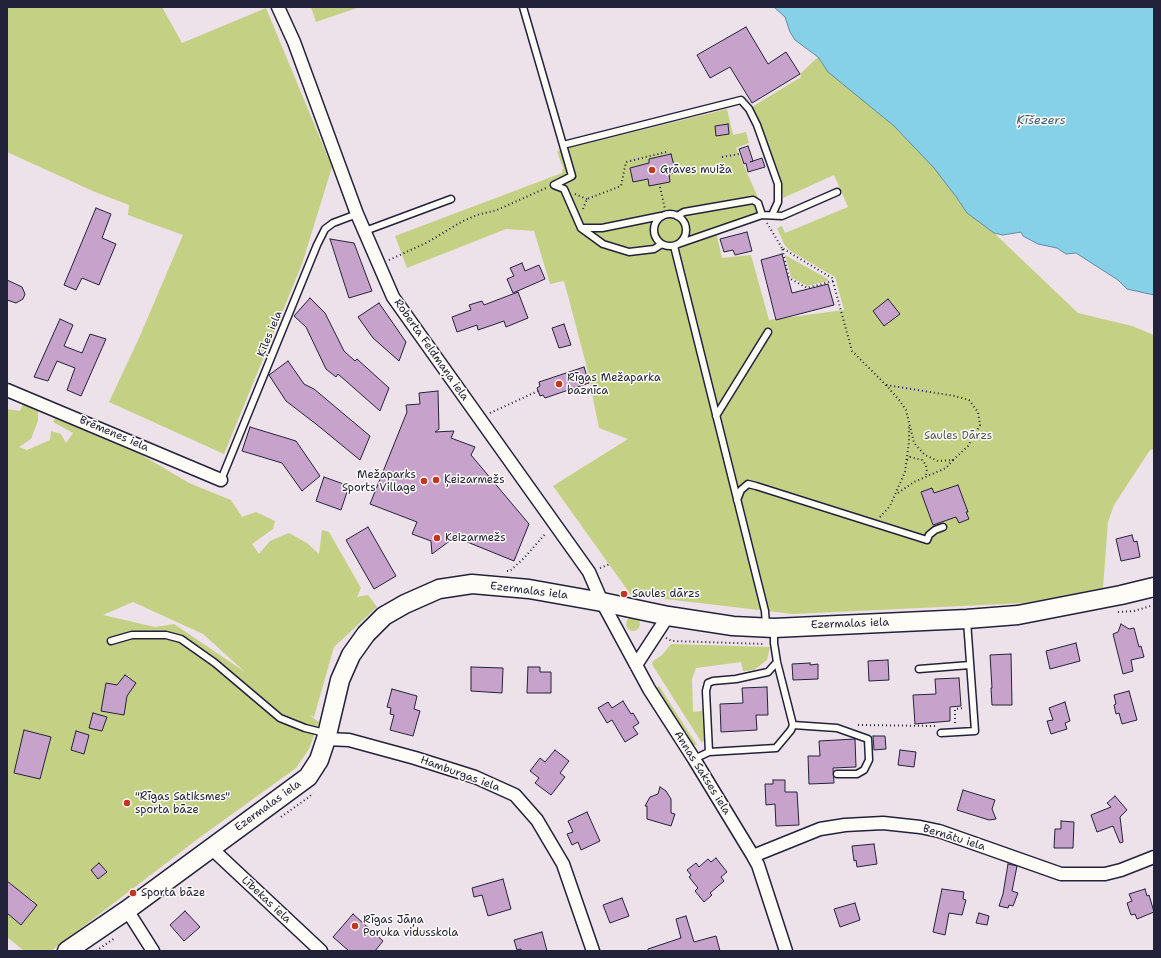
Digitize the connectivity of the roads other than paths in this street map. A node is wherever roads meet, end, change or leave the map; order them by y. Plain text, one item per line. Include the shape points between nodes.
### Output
1 (278, 7) edge
2 (523, 7) edge
3 (563, 145) junction
4 (837, 192) dead end
5 (451, 199) dead end
6 (357, 214) junction
7 (762, 214) junction
8 (772, 215) junction
9 (661, 216) junction
10 (677, 216) junction
11 (579, 226) junction
12 (365, 231) junction
13 (662, 244) junction
14 (676, 245) junction
15 (768, 332) dead end
16 (7, 390) edge
17 (716, 416) junction
18 (221, 480) joint
19 (737, 500) junction
20 (943, 527) dead end
21 (1154, 587) edge
22 (602, 602) junction
23 (668, 616) junction
24 (967, 620) junction
25 (770, 627) junction
26 (111, 641) dead end
27 (776, 662) junction
28 (970, 665) junction
29 (636, 666) junction
30 (919, 669) dead end
31 (793, 725) junction
32 (941, 733) dead end
33 (327, 736) junction
34 (709, 752) junction
35 (694, 759) junction
36 (837, 774) dead end
37 (211, 848) junction
38 (753, 856) junction
39 (1154, 857) edge
40 (128, 910) junction
41 (67, 951) edge
42 (153, 951) edge
43 (321, 951) edge
44 (594, 951) edge
45 (786, 951) edge

1 - 6 street, Roberta Feldmaņa iela via 294,42
2 - 3 lane
3 - 8 lane via 741,100 757,125 778,184 778,202
3 - 11 lane via 572,176 554,185 564,189
4 - 8 lane via 782,216
5 - 12 lane
6 - 12 street, Roberta Feldmaņa iela
6 - 18 lane, Ķīles iela via 333,223 325,229
7 - 8 lane
7 - 10 lane via 758,203 752,200 684,212
7 - 14 lane
9 - 10 lane
9 - 11 lane via 602,228
9 - 13 lane via 655,222 653,230 656,239
10 - 14 lane via 684,222 686,230 684,238
11 - 13 lane via 603,244 629,252 654,249
12 - 22 street, Roberta Feldmaņa iela via 393,297 589,572
13 - 14 lane
14 - 17 lane
15 - 17 lane
16 - 18 street, Brēmenes iela
17 - 19 lane
19 - 20 lane via 741,490 748,484 927,540 935,530
19 - 25 lane
21 - 24 street, Ezermalas iela via 1018,615
22 - 23 street, Ezermalas iela
22 - 29 street, Annas Sakses iela
22 - 33 street, Ezermalas iela via 529,589 472,584 439,589 405,604 384,616 366,634 351,655 340,680
23 - 25 street, Ezermalas iela via 733,626
23 - 29 street
24 - 25 street, Ezermalas iela
24 - 28 lane
25 - 27 lane
26 - 33 lane via 132,635 166,635 181,639 215,663 280,718
27 - 31 lane
27 - 34 lane via 768,672 708,683 706,691
28 - 30 lane
28 - 32 lane via 975,731
29 - 35 street, Annas Sakses iela
31 - 34 lane via 776,748
31 - 36 lane via 837,728 868,740 869,760 864,770 857,774
33 - 37 street, Ezermalas iela via 319,760 308,777
33 - 44 street, Hamburgas iela via 415,758 475,777 515,795 537,820 563,864
34 - 35 lane
35 - 38 street, Annas Sakses iela
37 - 40 street, Ezermalas iela
37 - 43 street, Lībekas iela
38 - 39 street, Bernātu iela via 820,829 883,823 939,831 1061,874 1105,874
38 - 45 street, Annas Sakses iela
40 - 41 street, Ezermalas iela
40 - 42 street

